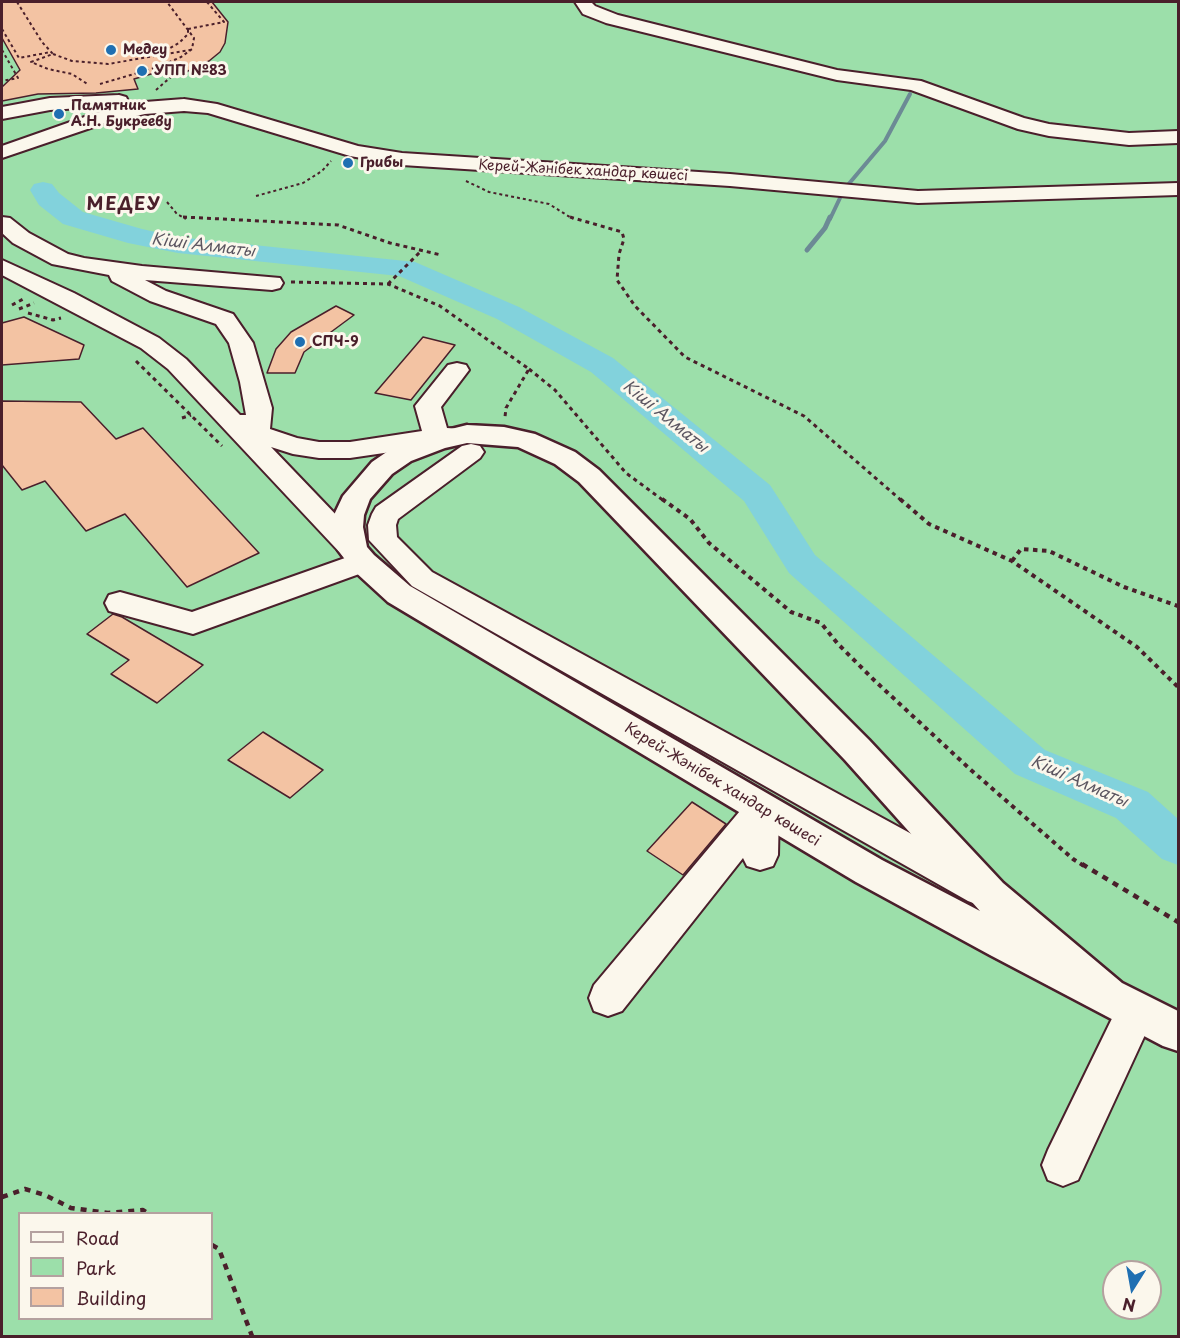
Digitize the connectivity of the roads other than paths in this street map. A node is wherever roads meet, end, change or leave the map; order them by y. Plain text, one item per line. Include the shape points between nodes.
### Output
1 (583, 2) edge
2 (155, 104) junction
3 (6, 112) edge
4 (43, 129) dead end
5 (1179, 137) edge
6 (7, 147) edge
7 (1179, 189) edge
8 (2, 223) edge
9 (84, 265) junction
10 (2, 267) edge
11 (272, 283) road end
12 (457, 370) dead end
13 (201, 408) junction
14 (257, 433) junction
15 (458, 441) junction
16 (358, 556) junction
17 (120, 603) dead end
18 (762, 809) junction
19 (760, 855) dead end
20 (990, 895) junction
21 (608, 998) dead end
22 (1122, 1003) junction
23 (1179, 1032) edge
24 (1063, 1165) dead end

1 - 5 street via 589,10 612,19 837,75 914,85 1038,128 1129,139
2 - 3 street via 50,104
2 - 6 street, Керей-Жәнібек хандар көшесі
2 - 7 street, Керей-Жәнібек хандар көшесі via 210,108 357,152 413,160 730,180 918,197
3 - 4 street via 39,115 45,119
8 - 9 street via 60,259
9 - 11 street
9 - 14 street via 225,319 241,343 253,382 259,408
10 - 13 street, Керей-Жәнібек хандар көшесі via 25,301 150,343 177,364
12 - 15 street via 428,406
13 - 14 street, Керей-Жәнібек хандар көшесі
13 - 16 street, Керей-Жәнібек хандар көшесі via 322,514
14 - 15 street, Керей-Жәнібек хандар көшесі via 295,438 319,450
15 - 16 main road, Керей-Жәнібек хандар көшесі via 437,441 409,451 368,482 349,514 348,527
15 - 20 main road, Керей-Жәнібек хандар көшесі via 504,436 547,449 589,476 857,750
15 - 20 street via 386,514 382,525 383,540 422,579
16 - 17 street via 194,623
16 - 18 main road, Керей-Жәнібек хандар көшесі via 399,594
18 - 19 street
18 - 21 street
18 - 22 main road, Керей-Жәнібек хандар көшесі via 869,871
20 - 22 main road, Керей-Жәнібек хандар көшесі
22 - 23 main road, Керей-Жәнібек хандар көшесі
22 - 24 street

